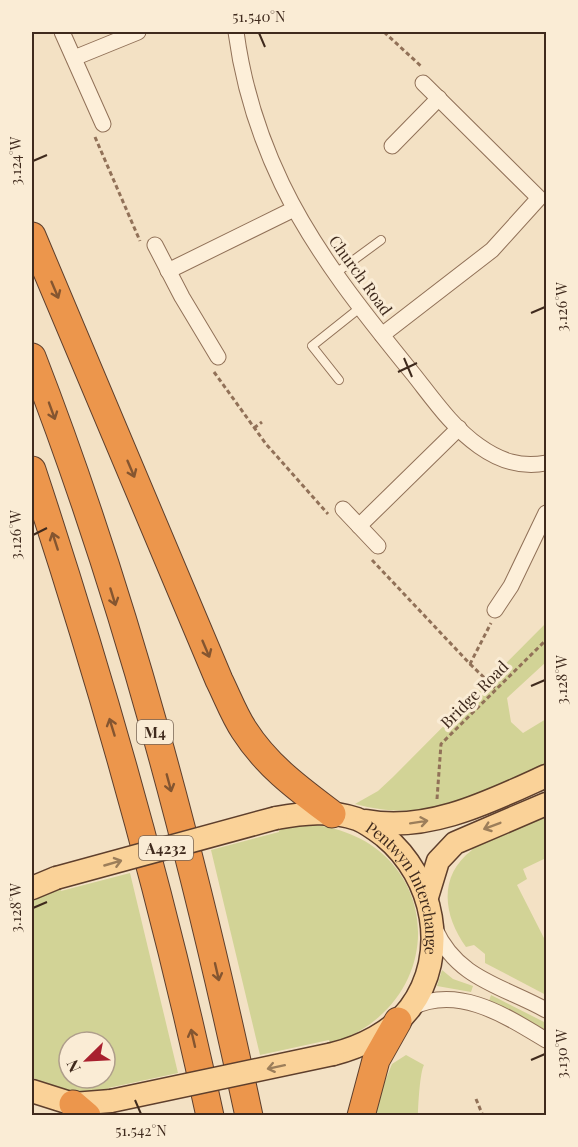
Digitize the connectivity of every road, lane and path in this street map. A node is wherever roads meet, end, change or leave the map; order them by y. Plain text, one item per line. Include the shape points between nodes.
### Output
1 (62, 32) edge
2 (138, 32) edge
3 (236, 32) edge
4 (74, 58) junction
5 (423, 83) dead end
6 (439, 98) junction
7 (97, 126) joint
8 (392, 146) dead end
9 (543, 201) edge
10 (294, 209) junction
11 (32, 236) edge
12 (381, 240) dead end
13 (148, 244) joint
14 (168, 271) junction
15 (336, 273) junction
16 (361, 307) junction
17 (382, 335) junction
18 (32, 357) edge
19 (215, 363) joint
20 (339, 380) dead end
21 (262, 422) dead end
22 (254, 428) junction
23 (459, 428) junction
24 (546, 464) edge
25 (32, 470) edge
26 (546, 513) edge
27 (338, 514) joint
28 (359, 526) junction
29 (371, 549) joint
30 (495, 610) joint
31 (546, 640) edge
32 (470, 664) junction
33 (496, 689) junction
34 (546, 776) edge
35 (546, 804) edge
36 (438, 810) dead end
37 (332, 814) junction
38 (361, 821) junction
39 (32, 888) edge
40 (426, 897) junction
41 (432, 921) junction
42 (546, 1010) edge
43 (404, 1015) junction
44 (546, 1040) edge
45 (32, 1091) edge
46 (476, 1099) dead end
47 (80, 1110) edge
48 (210, 1116) edge
49 (249, 1116) edge
50 (361, 1116) edge
51 (483, 1116) edge

1 - 4 street
2 - 4 street
3 - 10 street, Church Road via 258,126
4 - 7 street
5 - 6 street
6 - 8 street
6 - 9 street
7 - 13 path
9 - 17 street via 492,250
10 - 14 street
10 - 15 street, Church Road
11 -> 37 highway via 214,669 243,729 266,760
12 - 15 lane
13 - 14 street
14 - 19 street
15 - 16 street, Church Road
16 - 17 street, Church Road
16 - 20 lane via 312,346
17 - 23 street, Church Road
18 -> 49 highway, M4 via 75,475 150,714 192,868
19 - 22 path
21 - 22 path
22 - 27 path
23 - 24 street, Church Road via 477,445 506,461 525,467
23 - 28 street
48 -> 25 highway, M4 via 128,781
26 - 30 street
27 - 28 street
28 - 29 street
29 - 32 path
30 - 32 path
31 - 33 path, Bridge Road
32 - 33 path
33 - 36 path, Bridge Road via 441,744
38 -> 34 main road, A4232 via 402,825 428,821
35 -> 40 main road via 455,843 438,861
37 - 38 main road, Pentwyn Interchange / A4232
39 -> 37 main road, Pentwyn Interchange / A4232, bridge via 276,818
38 - 40 main road, Pentwyn Interchange / A4232 via 400,850
40 - 41 main road, Pentwyn Interchange / A4232
41 - 42 street via 450,956 463,968
41 - 43 main road, Pentwyn Interchange / A4232 via 429,968
43 - 44 street via 433,999 456,998 498,1014
43 -> 47 main road, bridge via 362,1044 333,1054
43 - 50 highway via 376,1060
45 - 47 main road
46 - 51 path

